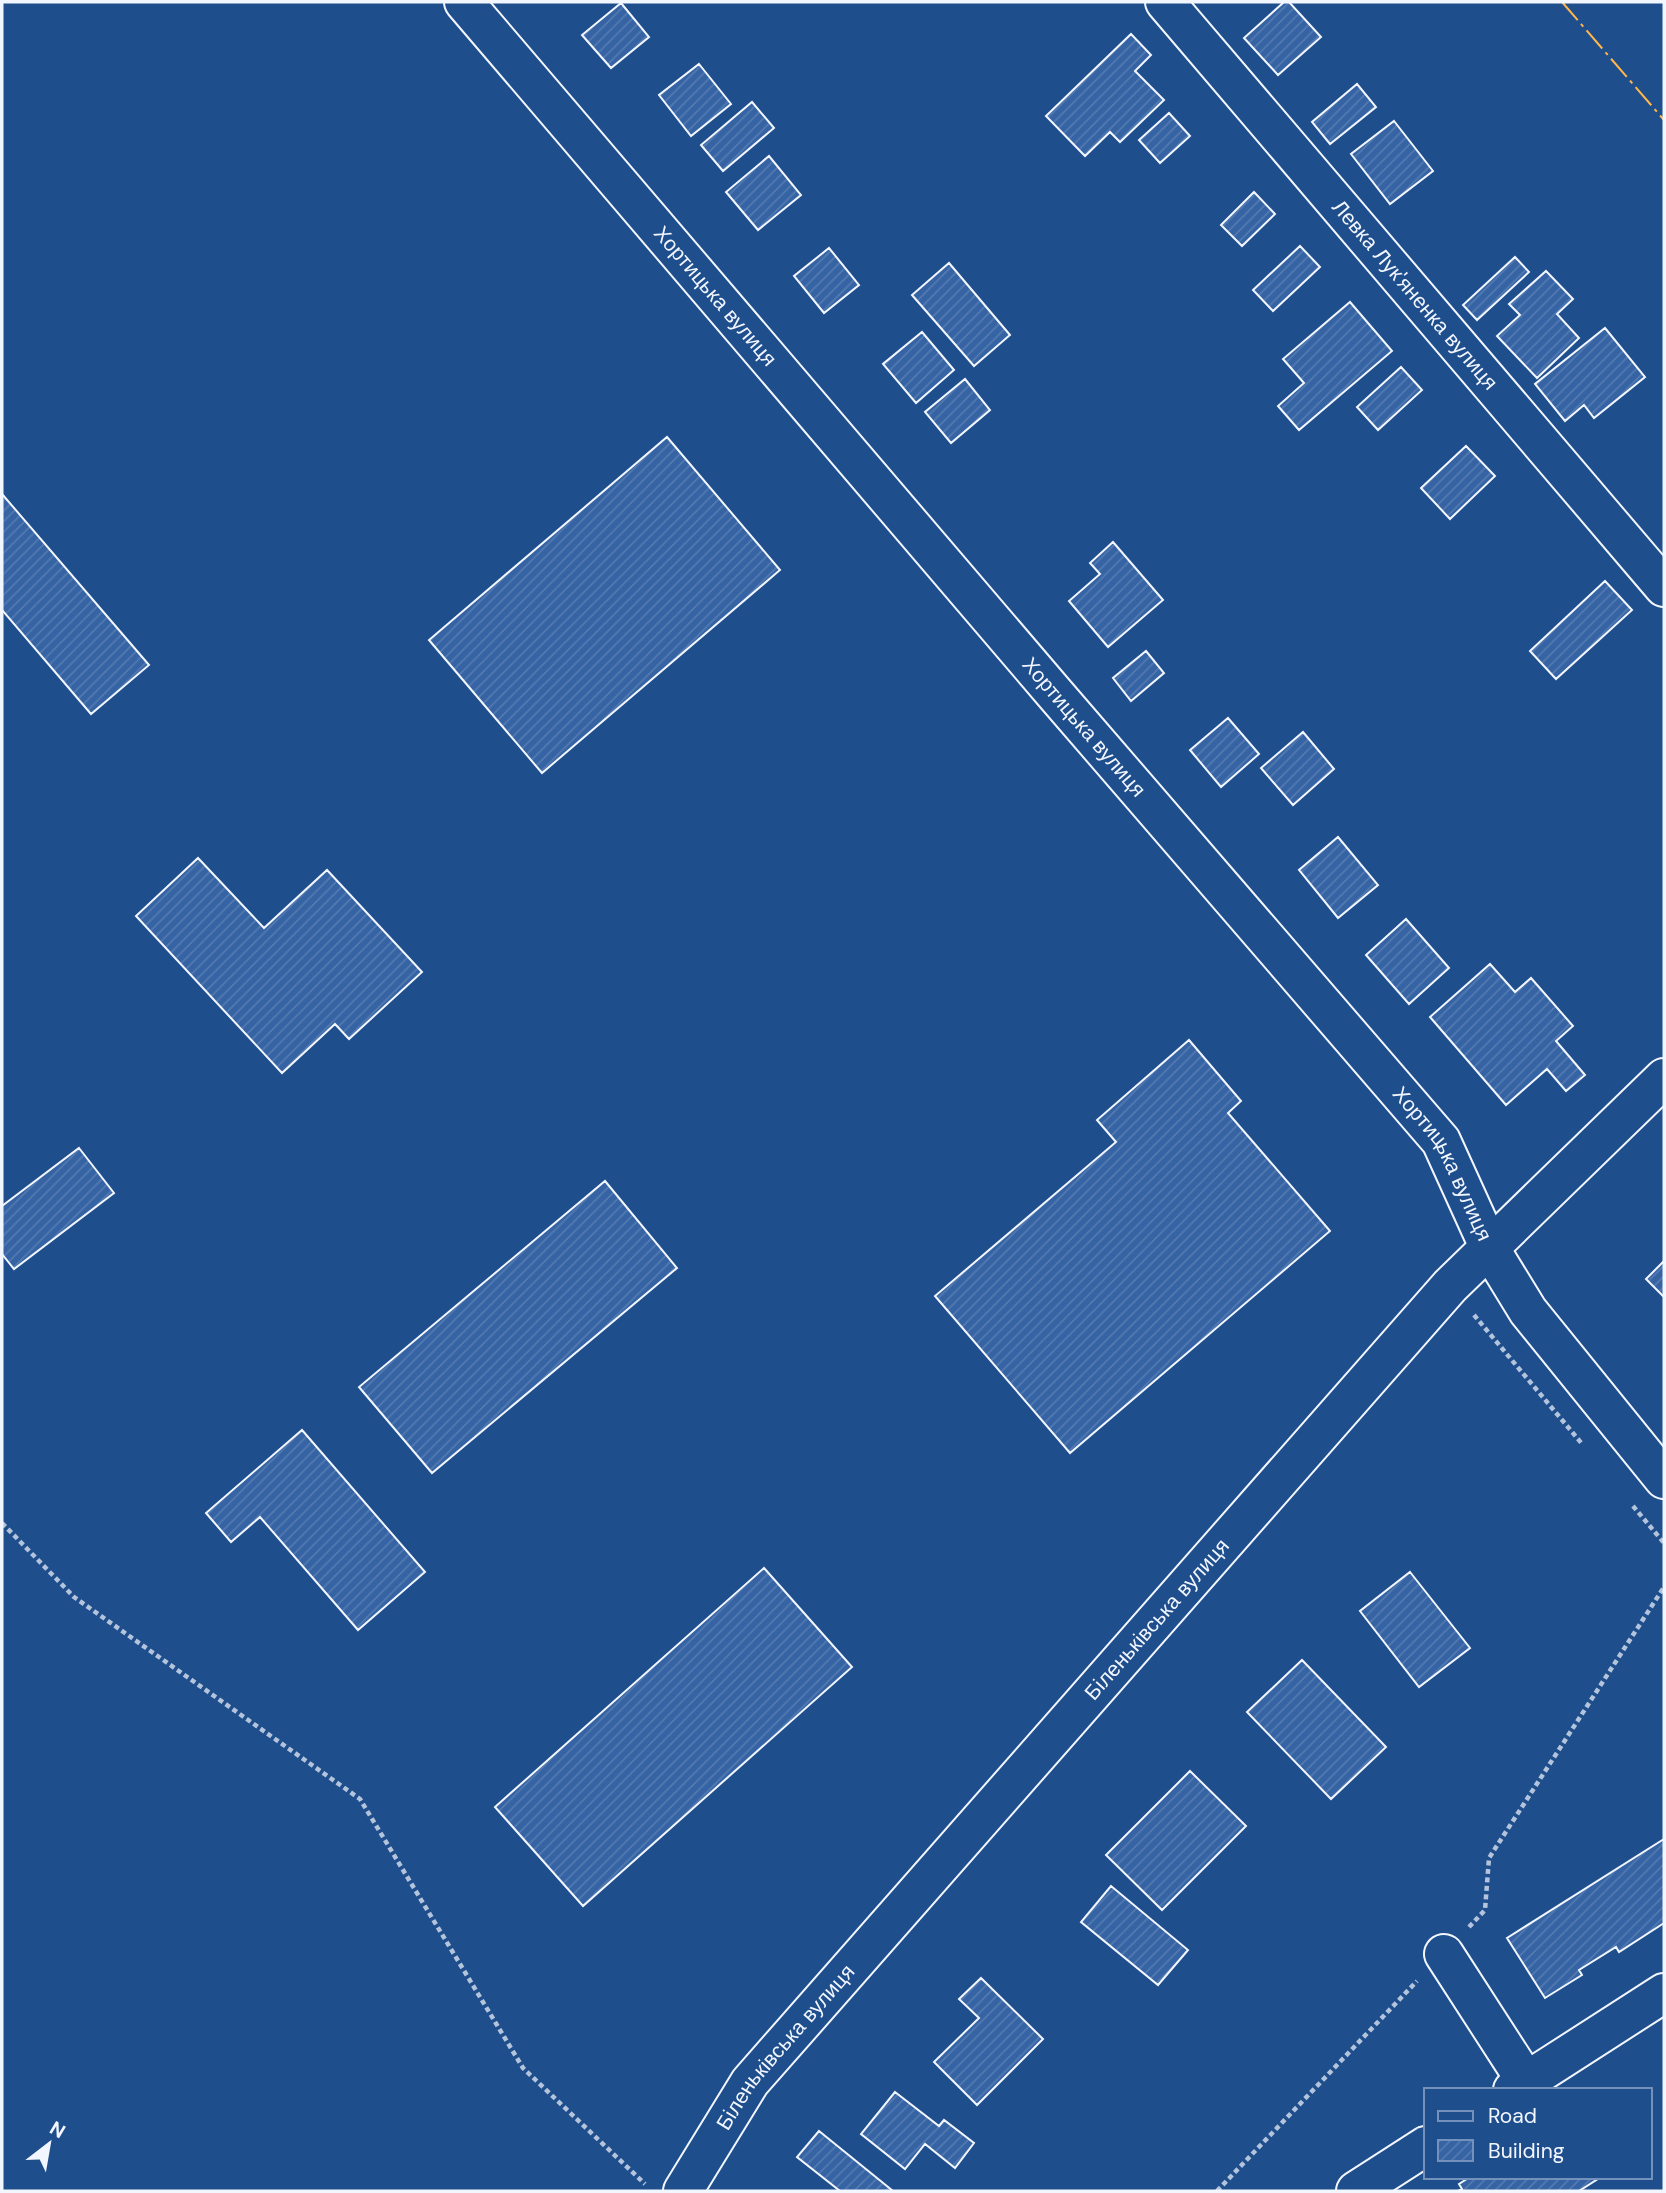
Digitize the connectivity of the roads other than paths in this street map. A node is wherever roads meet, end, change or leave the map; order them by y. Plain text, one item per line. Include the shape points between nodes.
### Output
1 (1165, 2) edge
2 (483, 8) edge
3 (1664, 587) edge
4 (1664, 1078) edge
5 (1490, 1249) junction
6 (1664, 1479) edge
7 (1444, 1954) dead end
8 (1664, 1993) edge
9 (1520, 2085) edge
10 (1424, 2147) edge
11 (683, 2191) edge
12 (1356, 2191) edge

1 - 3 street, Левка Лук'яненка вулиця
2 - 5 street, Хортицька вулиця via 1056,695 1441,1141
4 - 5 street, Біленьківська вулиця
5 - 6 street, Хортицька вулиця via 1528,1311
5 - 11 street, Біленьківська вулиця via 1450,1286 750,2082
7 - 9 street
8 - 9 street
10 - 12 street

